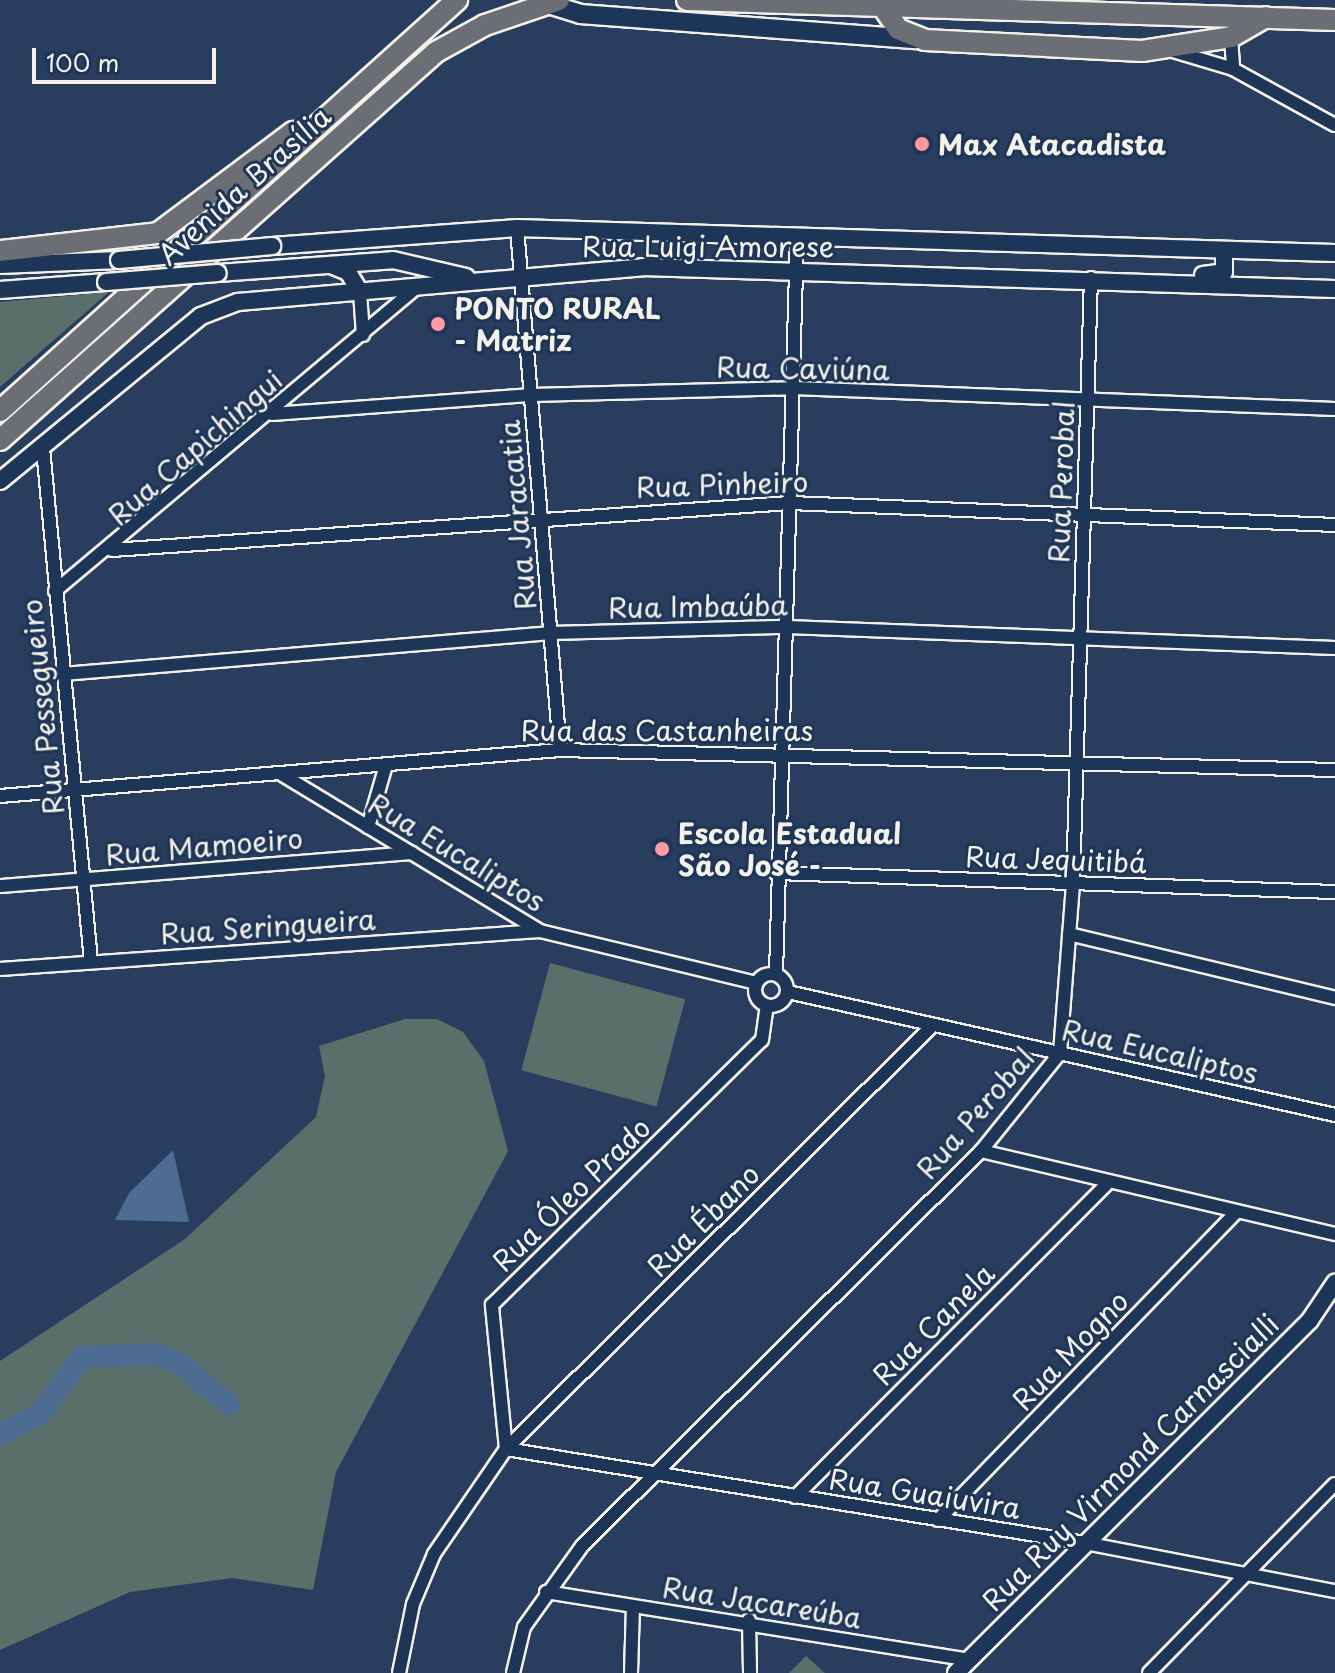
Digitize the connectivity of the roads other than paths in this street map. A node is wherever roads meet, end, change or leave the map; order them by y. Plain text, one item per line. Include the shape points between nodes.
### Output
1 (457, 0) edge
2 (687, 0) edge
3 (878, 0) edge
4 (548, 1) edge
5 (1166, 14) junction
6 (1266, 17) junction
7 (1335, 20) edge
8 (1231, 37) junction
9 (925, 40) junction
10 (1173, 51) junction
11 (1233, 69) junction
12 (371, 77) junction
13 (1335, 125) edge
14 (517, 228) junction
15 (797, 237) junction
16 (0, 251) edge
17 (1224, 251) junction
18 (1335, 253) edge
19 (0, 265) edge
20 (326, 265) junction
21 (796, 270) junction
22 (522, 276) junction
23 (1091, 278) junction
24 (476, 279) junction
25 (1149, 280) junction
26 (416, 288) junction
27 (1335, 289) edge
28 (0, 290) edge
29 (360, 292) junction
30 (363, 335) junction
31 (793, 388) junction
32 (532, 395) junction
33 (1087, 402) junction
34 (1335, 409) edge
35 (0, 411) edge
36 (272, 414) junction
37 (0, 440) edge
38 (43, 448) junction
39 (0, 481) edge
40 (790, 503) junction
41 (542, 515) junction
42 (1084, 517) junction
43 (1335, 525) edge
44 (112, 550) junction
45 (55, 591) junction
46 (787, 627) junction
47 (551, 633) junction
48 (1079, 639) junction
49 (1335, 648) edge
50 (63, 674) junction
51 (560, 750) junction
52 (782, 752) junction
53 (1074, 761) junction
54 (386, 765) junction
55 (1335, 770) edge
56 (281, 774) junction
57 (75, 790) junction
58 (0, 796) edge
59 (368, 827) junction
60 (412, 853) junction
61 (776, 873) junction
62 (82, 879) junction
63 (1073, 883) junction
64 (0, 886) edge
65 (1335, 892) edge
66 (540, 931) junction
67 (1069, 934) junction
68 (91, 962) junction
69 (0, 969) edge
70 (776, 974) junction
71 (756, 983) junction
72 (788, 992) junction
73 (1335, 998) edge
74 (767, 1006) junction
75 (933, 1025) junction
76 (1060, 1053) junction
77 (1335, 1115) edge
78 (981, 1151) junction
79 (1106, 1185) junction
80 (1236, 1213) junction
81 (1335, 1234) edge
82 (1335, 1283) edge
83 (506, 1449) junction
84 (647, 1474) junction
85 (1335, 1484) edge
86 (795, 1497) junction
87 (938, 1520) junction
88 (1085, 1543) junction
89 (1245, 1576) junction
90 (1335, 1591) edge
91 (546, 1592) junction
92 (633, 1607) junction
93 (749, 1620) junction
94 (970, 1660) junction
95 (399, 1673) edge
96 (513, 1673) edge
97 (631, 1673) edge
98 (750, 1673) edge
99 (956, 1673) edge
100 (1149, 1673) edge

1 - 12 highway, Avenida Brasília
2 - 3 highway via 846,9
3 - 5 highway
3 - 9 highway via 898,29
4 - 9 main road via 580,14
4 - 37 highway, Avenida Brasília via 436,52
5 - 6 highway
5 - 8 highway
6 - 7 highway
6 - 8 highway
8 - 10 highway
8 - 11 street
9 - 10 highway
10 - 11 street
11 - 13 street
12 - 16 highway via 174,226 129,240
12 - 35 highway, Avenida Brasília
14 - 15 street, Rua Luigi Amorese
14 - 19 street, Rua Luigi Amorese, bridge
14 - 22 street, Rua Jaracatia
15 - 17 street, Rua Luigi Amorese
15 - 21 street
17 - 18 street, Rua Luigi Amorese
17 - 25 street via 1224,272
20 - 24 street via 393,260
20 - 28 street, bridge
20 - 29 street via 348,272
21 - 22 street, Rua Luigi Amorese via 643,267
21 - 23 street, Rua Luigi Amorese
21 - 31 street
22 - 24 street, Rua Luigi Amorese
22 - 32 street, Rua Jaracatia
23 - 25 street, Rua Luigi Amorese
23 - 33 street, Rua Perobal
24 - 26 street, Rua Luigi Amorese
25 - 27 street, Rua Luigi Amorese
26 - 29 street, Rua Luigi Amorese
26 - 30 street, Rua Capichingui
29 - 30 street
29 - 38 street, Rua Luigi Amorese via 217,307
30 - 36 street, Rua Capichingui
31 - 32 street, Rua Caviúna
31 - 33 street, Rua Caviúna
31 - 40 street
32 - 36 street, Rua Caviúna
32 - 41 street, Rua Jaracatia
33 - 34 street, Rua Caviúna
33 - 42 street, Rua Perobal
36 - 44 street, Rua Capichingui
38 - 39 street, Rua Luigi Amorese
38 - 45 street, Rua Pessegueiro
40 - 41 street, Rua Pinheiro
40 - 42 street, Rua Pinheiro
40 - 46 street
41 - 44 street, Rua Pinheiro
41 - 47 street, Rua Jaracatia
42 - 43 street, Rua Pinheiro
42 - 48 street, Rua Perobal
44 - 45 street, Rua Capichingui
45 - 50 street, Rua Pessegueiro
46 - 47 street, Rua Imbaúba
46 - 48 street, Rua Imbaúba
46 - 52 street
47 - 50 street, Rua Imbaúba
47 - 51 street, Rua Jaracatia
48 - 49 street, Rua Imbaúba
48 - 53 street, Rua Perobal
50 - 57 street, Rua Pessegueiro
51 - 52 street, Rua das Castanheiras
51 - 54 street, Rua das Castanheiras
52 - 53 street, Rua das Castanheiras
52 - 61 street
53 - 55 street, Rua das Castanheiras
53 - 63 street, Rua Perobal
54 - 56 street, Rua das Castanheiras
54 - 59 street
56 - 57 street, Rua das Castanheiras
56 - 59 street, Rua Eucaliptos
57 - 58 street, Rua das Castanheiras
57 - 62 street, Rua Pessegueiro
59 - 60 street, Rua Eucaliptos
60 - 62 street, Rua Mamoeiro
60 - 66 street, Rua Eucaliptos
61 - 63 street, Rua Jequitibá
61 - 70 street
62 - 64 street, Rua Mamoeiro
62 - 68 street, Rua Pessegueiro
63 - 65 street, Rua Jequitibá
63 - 67 street, Rua Perobal
66 - 68 street, Rua Seringueira
66 - 71 street, Rua Eucaliptos
67 - 73 street
67 - 76 street, Rua Perobal
68 - 69 street, Rua Seringueira
70 - 71 street
70 - 72 street
71 - 74 street via 756,997
72 - 74 street via 783,1002
72 - 75 street, Rua Eucaliptos
74 - 83 street, Rua Óleo Prado via 762,1040 492,1305
75 - 76 street, Rua Eucaliptos
75 - 83 street, Rua Ébano
76 - 77 street, Rua Eucaliptos
76 - 78 street, Rua Perobal
78 - 79 street
78 - 84 street, Rua Perobal
79 - 80 street
79 - 86 street, Rua Canela
80 - 81 street
80 - 87 street, Rua Mogno
82 - 88 street, Rua Ruy Virmond Carnascialli via 1310,1320
83 - 84 street, Rua Guaiuvira
83 - 95 street, Rua Ébano via 434,1554 413,1604
84 - 86 street, Rua Guaiuvira
84 - 91 street, Rua Perobal
85 - 89 street
86 - 87 street, Rua Guaiuvira
87 - 88 street, Rua Guaiuvira
88 - 89 street, Rua Guaiuvira
88 - 94 street, Rua Ruy Virmond Carnascialli
89 - 90 street, Rua Guaiuvira
89 - 100 street
91 - 92 street, Rua Jacareúba
91 - 96 street, Rua Perobal via 524,1627
92 - 93 street, Rua Jacareúba
92 - 97 street
93 - 94 street, Rua Jacareúba
93 - 98 street
94 - 99 street, Rua Ruy Virmond Carnascialli

